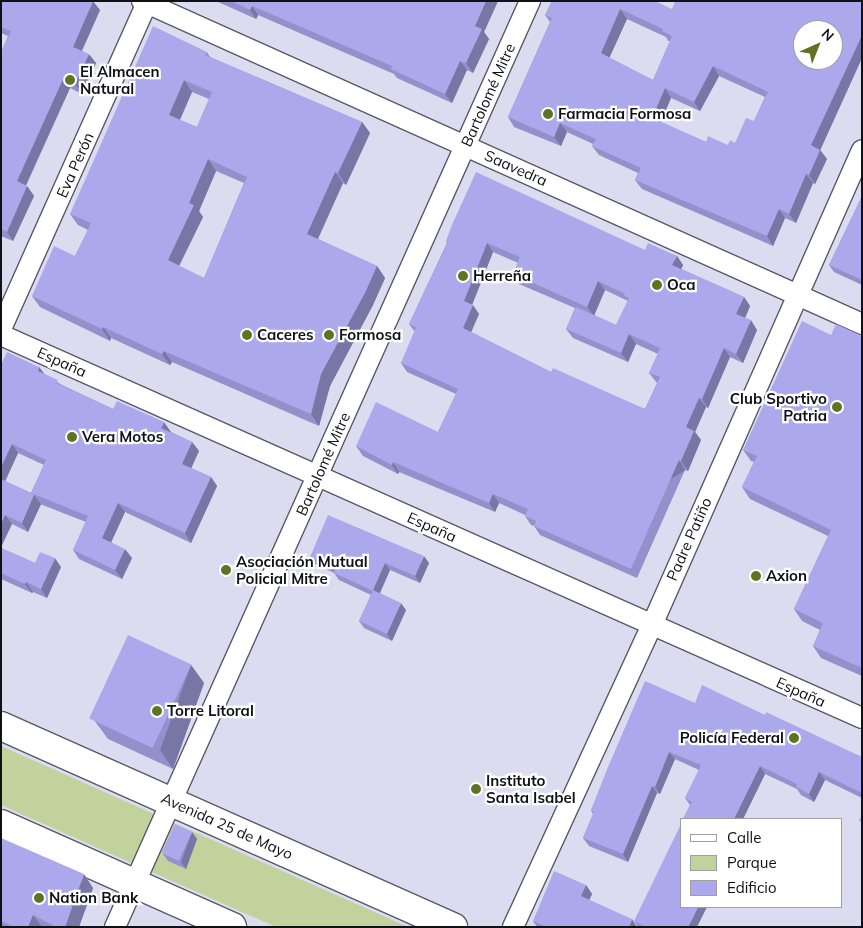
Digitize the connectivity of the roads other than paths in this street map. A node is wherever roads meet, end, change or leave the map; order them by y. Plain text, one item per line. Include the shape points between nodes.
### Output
1 (530, 1) edge
2 (146, 2) edge
3 (466, 145) junction
4 (862, 150) edge
5 (797, 295) junction
6 (862, 324) edge
7 (1, 329) edge
8 (1, 335) edge
9 (318, 476) junction
10 (652, 625) junction
11 (862, 718) edge
12 (1, 726) edge
13 (171, 801) junction
14 (1, 824) edge
15 (134, 883) junction
16 (115, 927) edge
17 (232, 927) edge
18 (453, 927) edge
19 (513, 927) edge

1 - 3 street, Bartolomé Mitre
2 - 3 street, Saavedra
2 - 7 street, Eva Perón
3 - 5 street, Saavedra
3 - 9 street, Bartolomé Mitre
4 - 5 street, Padre Patiño
5 - 6 street, Saavedra
5 - 10 street, Padre Patiño
8 - 9 street, España
9 - 10 street, España
9 - 13 street, Bartolomé Mitre
10 - 11 street, España
10 - 19 street, Padre Patiño
12 - 13 main road, Avenida 25 de Mayo
13 - 15 street, Bartolomé Mitre
13 - 18 main road, Avenida 25 de Mayo
14 - 15 main road
15 - 16 street, Bartolomé Mitre
15 - 17 main road

